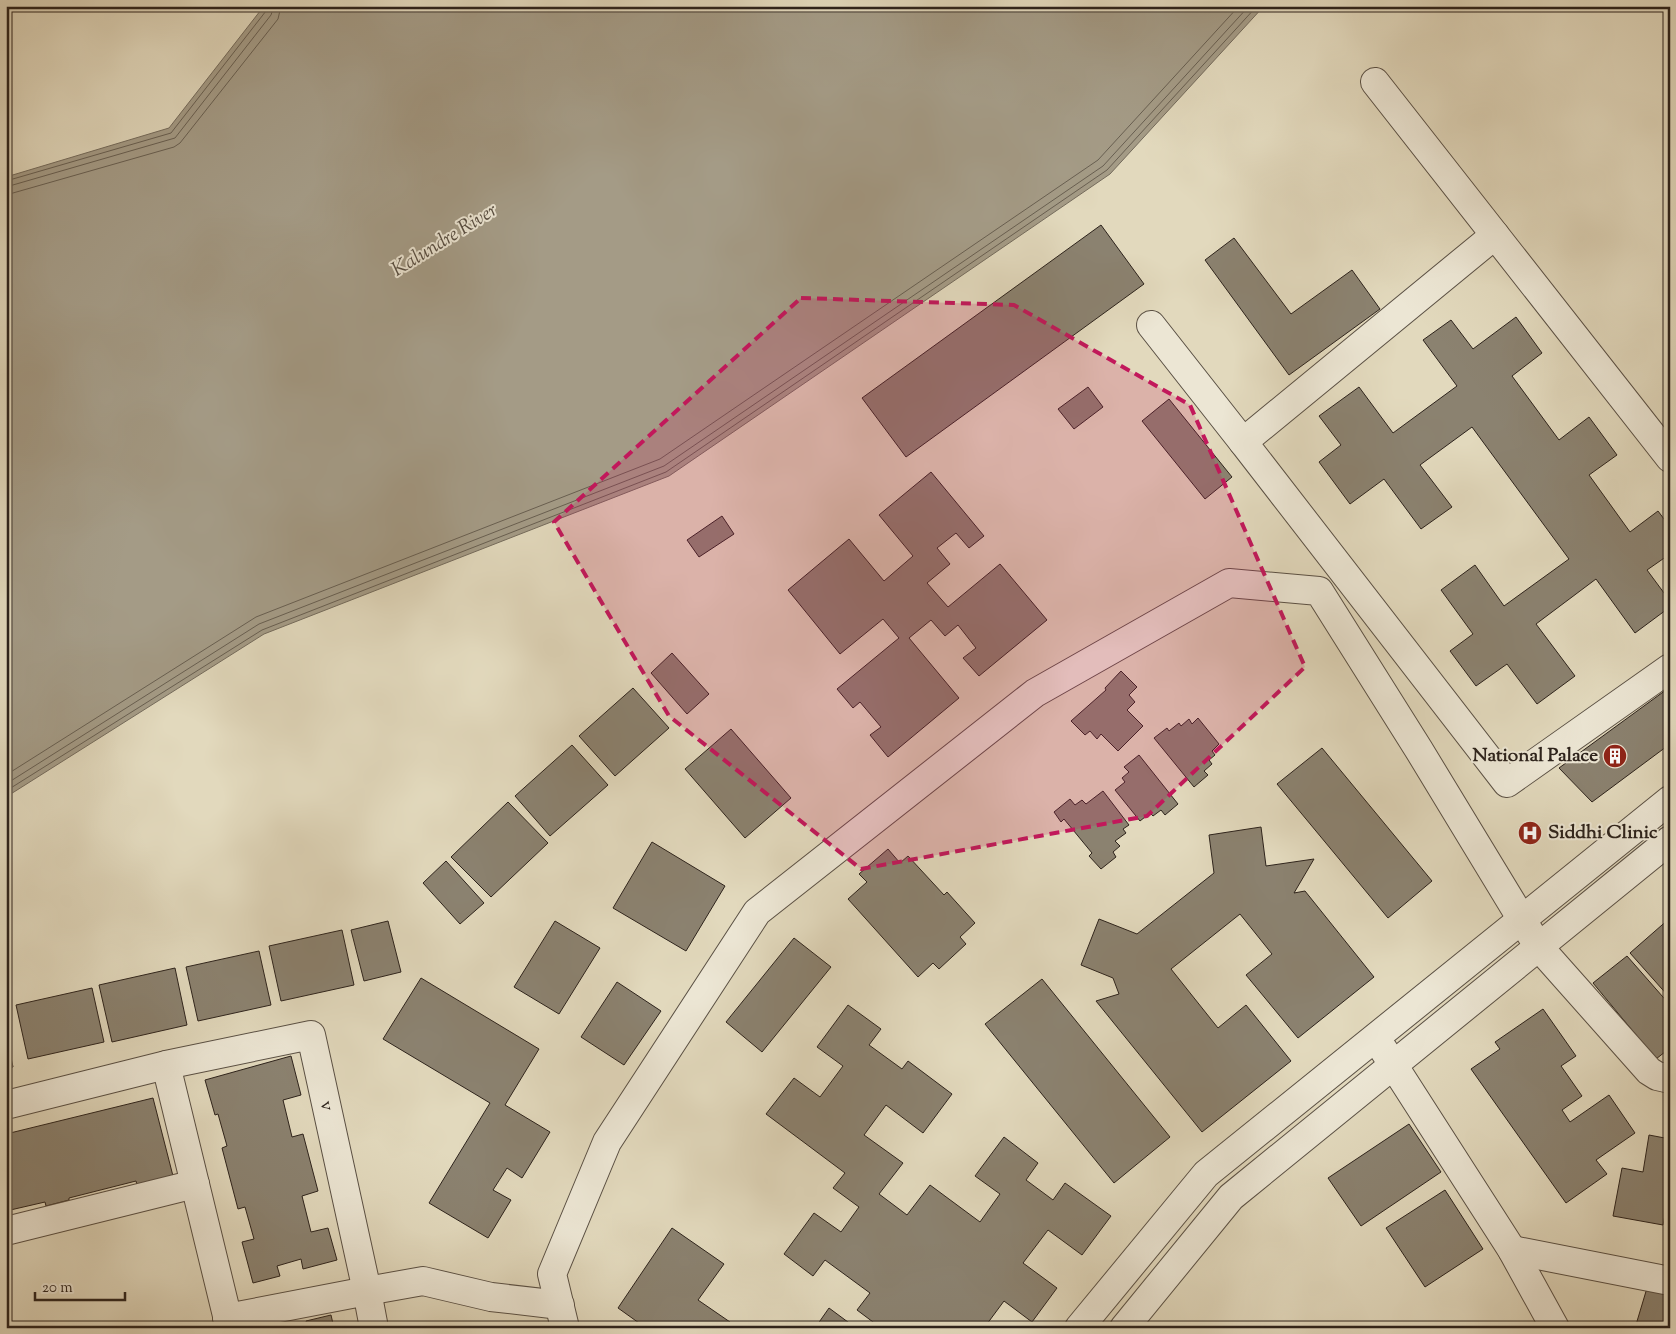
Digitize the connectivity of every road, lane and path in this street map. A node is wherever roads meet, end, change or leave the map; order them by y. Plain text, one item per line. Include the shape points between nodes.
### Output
1 (1375, 82) dead end
2 (1495, 235) junction
3 (1151, 325) dead end
4 (1244, 442) junction
5 (1670, 458) edge
6 (1670, 668) edge
7 (1670, 800) edge
8 (1670, 840) edge
9 (1522, 920) junction
10 (1538, 946) junction
11 (1376, 1037) junction
12 (1393, 1064) junction
13 (166, 1065) junction
14 (1670, 1079) edge
15 (6, 1105) edge
16 (195, 1184) junction
17 (6, 1230) edge
18 (1512, 1250) junction
19 (1670, 1281) edge
20 (367, 1291) junction
21 (563, 1317) edge
22 (229, 1323) edge
23 (374, 1328) edge
24 (1079, 1328) edge
25 (1124, 1328) edge
26 (1555, 1328) edge

1 - 2 street
2 - 4 street
2 - 5 street
3 - 4 street
4 - 6 street via 1507,783
7 - 9 street
8 - 10 street
9 - 10 street
9 - 11 street
9 - 21 street via 1319,592 1229,583 1035,693 757,912 607,1142 552,1274
10 - 12 street
10 - 14 street via 1649,1071
11 - 12 street
11 - 24 street via 1206,1174
12 - 18 street
12 - 25 street via 1231,1197
13 - 15 street, v
13 - 16 street
13 - 20 street, v via 311,1035
16 - 17 street
16 - 22 street
18 - 19 street
18 - 26 street
20 - 21 street via 423,1281
20 - 22 street
20 - 23 street

